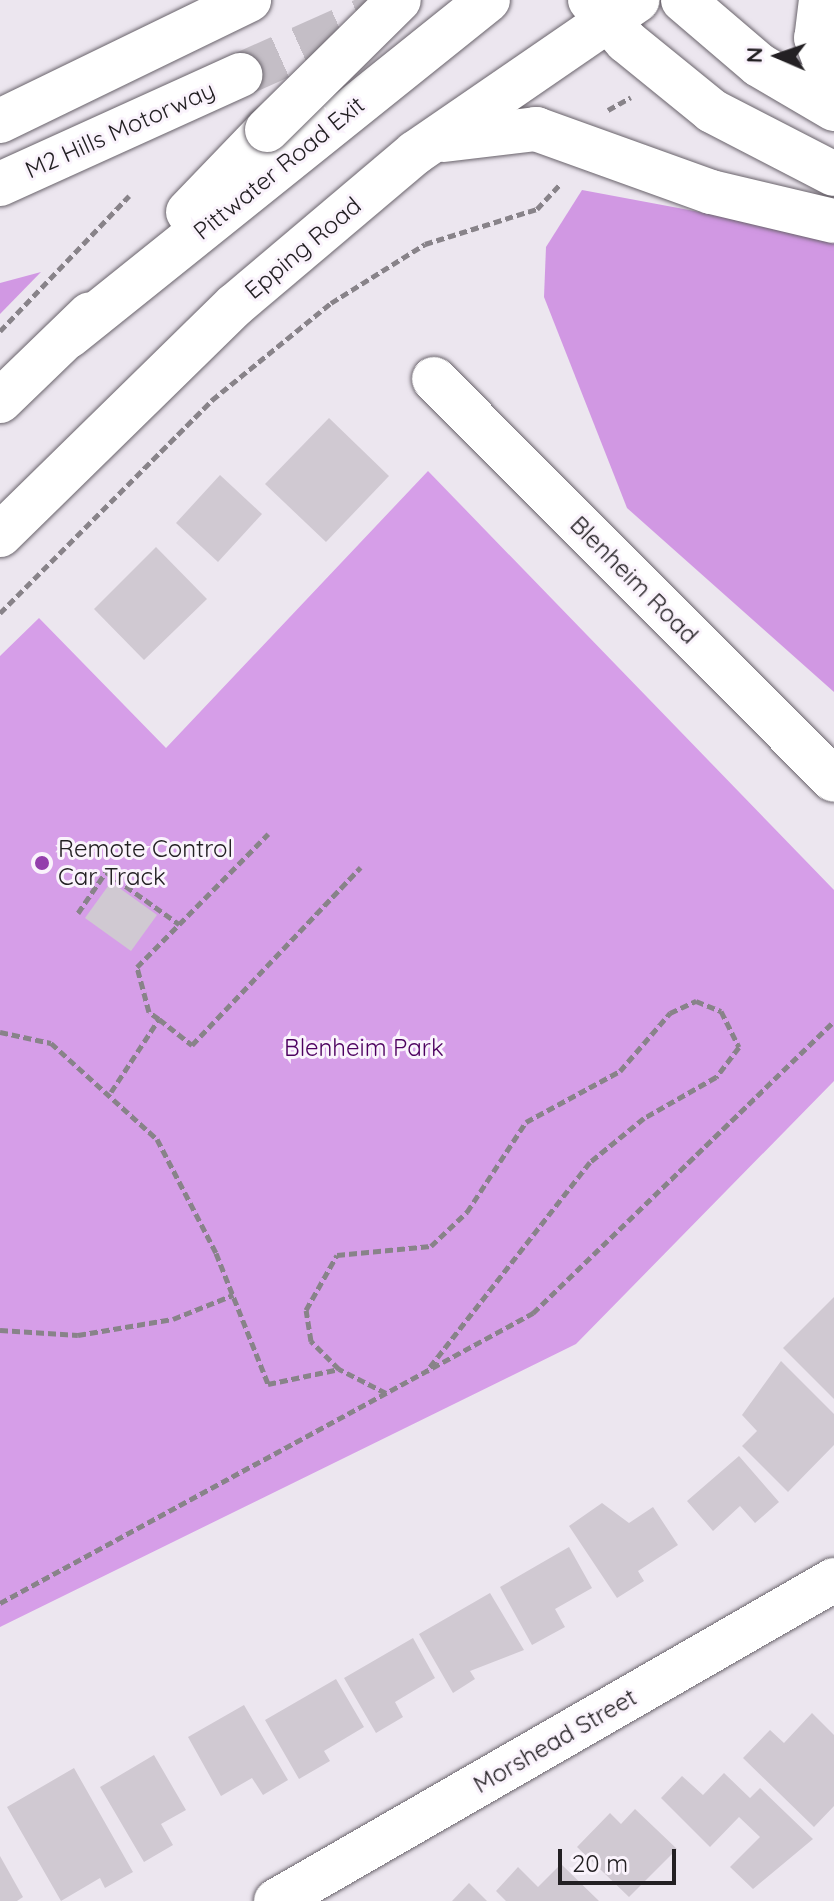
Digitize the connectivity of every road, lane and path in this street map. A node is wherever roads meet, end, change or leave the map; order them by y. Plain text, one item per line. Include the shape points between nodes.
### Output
1 (249, 0) edge
2 (399, 0) edge
3 (488, 0) edge
4 (683, 0) edge
5 (821, 0) edge
6 (611, 6) edge
7 (240, 75) tunnel mouth
8 (834, 86) edge
9 (834, 109) edge
10 (0, 121) edge
11 (415, 153) junction
12 (567, 170) dead end
13 (828, 173) edge
14 (0, 184) edge
15 (129, 196) dead end
16 (834, 221) edge
17 (0, 331) edge
18 (69, 336) junction
19 (434, 379) dead end
20 (0, 401) edge
21 (0, 535) edge
22 (0, 613) edge
23 (834, 780) edge
24 (268, 834) dead end
25 (361, 867) dead end
26 (78, 913) dead end
27 (179, 924) junction
28 (159, 1019) junction
29 (834, 1021) edge
30 (0, 1032) edge
31 (111, 1092) junction
32 (233, 1295) junction
33 (0, 1330) edge
34 (339, 1369) junction
35 (426, 1372) junction
36 (386, 1393) junction
37 (834, 1580) edge
38 (0, 1603) edge
39 (290, 1898) edge

1 - 10 main road
2 - 18 main road, bridge
3 - 18 main road, Pittwater Road Exit
4 - 9 main road via 759,65
5 - 8 main road via 816,38
6 - 11 main road, Epping Road
6 - 13 main road via 712,111
7 - 14 main road, M2 Hills Motorway
11 - 16 main road via 486,130 536,129 711,192
11 - 21 main road, Epping Road via 235,305
12 - 22 path via 555,197 537,209 425,244 331,303 212,400
15 - 17 path
18 - 20 main road
19 - 23 main road, Blenheim Road
24 - 27 path
25 - 28 path via 192,1045
26 - 27 path via 106,872
27 - 28 path via 137,967 149,1012
28 - 31 path
29 - 35 path via 533,1313
30 - 31 path via 51,1043
31 - 32 path via 157,1139
32 - 33 path via 173,1319 78,1335
32 - 34 path via 268,1384
34 - 35 path via 311,1341 306,1310 337,1255 431,1246 467,1212 526,1122 620,1071 670,1013 696,1001 721,1011 739,1047 716,1077 644,1118 590,1162
34 - 36 path
35 - 36 path
36 - 38 path
37 - 39 main road, Morshead Street

